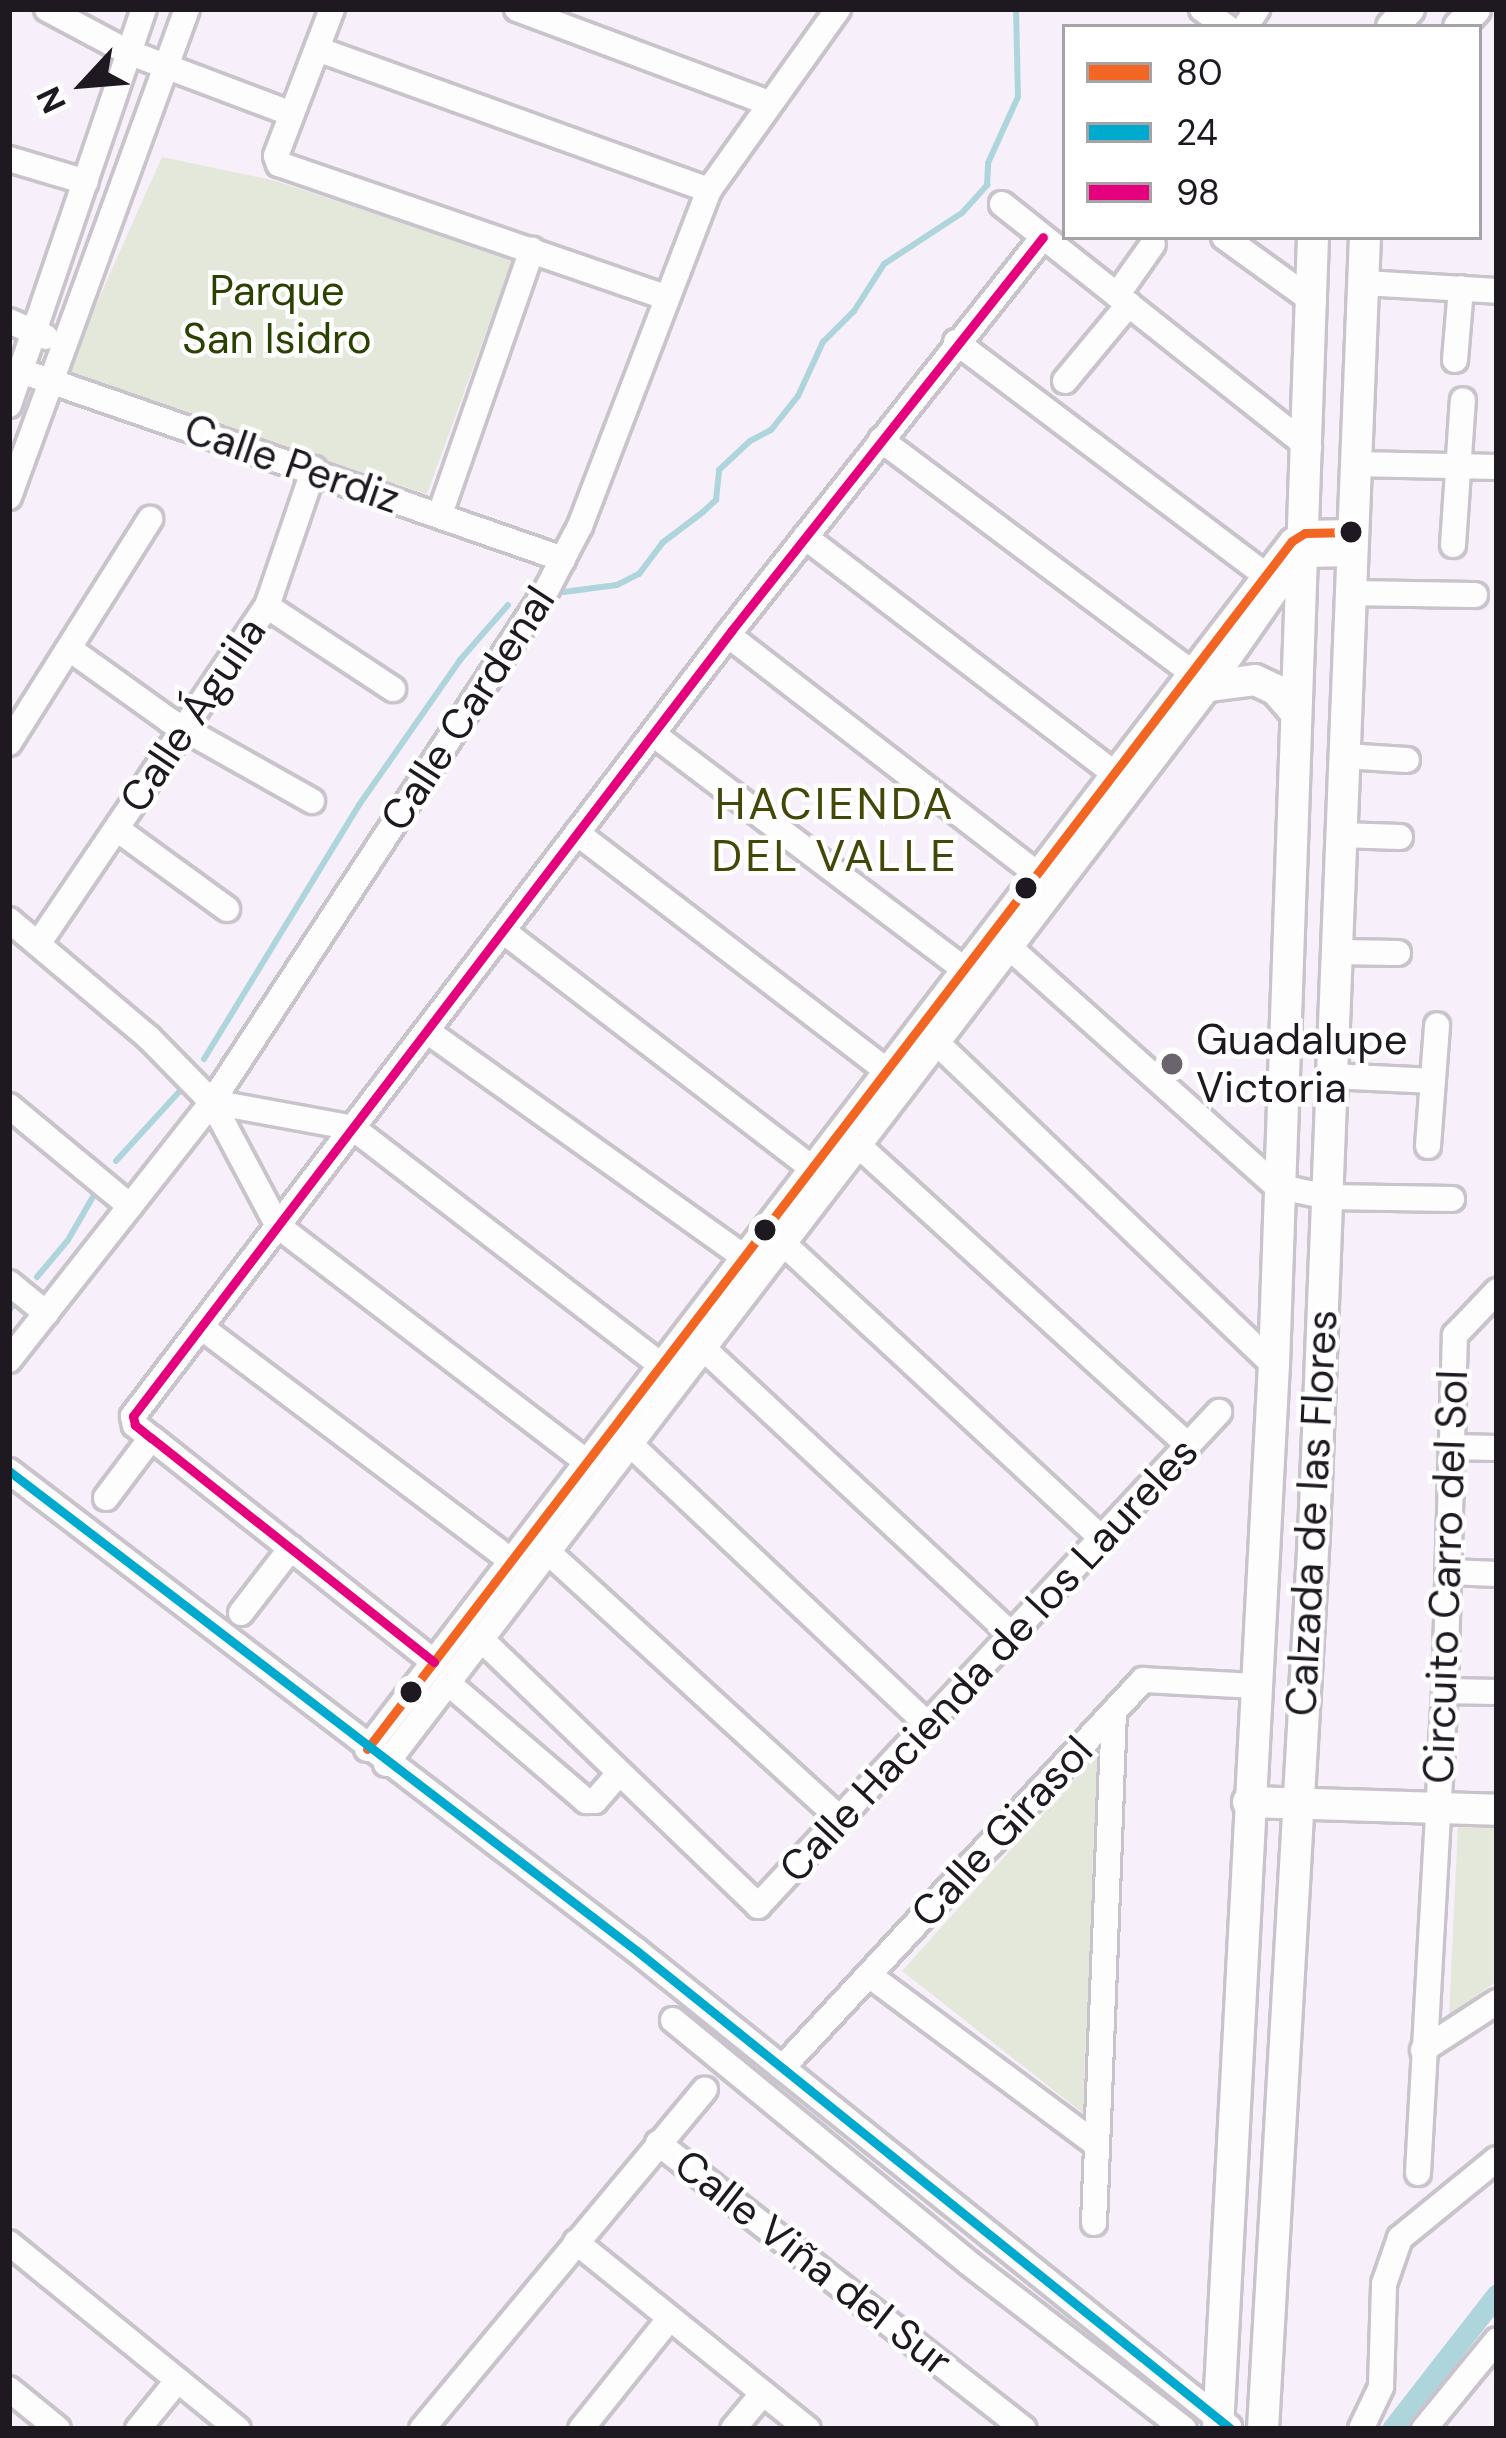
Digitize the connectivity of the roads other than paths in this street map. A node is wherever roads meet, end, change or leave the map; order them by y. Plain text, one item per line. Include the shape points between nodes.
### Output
1 (47, 9) edge
2 (144, 9) edge
3 (187, 9) edge
4 (332, 9) edge
5 (517, 9) edge
6 (837, 9) edge
7 (317, 49) junction
8 (128, 52) junction
9 (166, 68) junction
10 (768, 103) junction
11 (292, 114) junction
12 (9, 159) edge
13 (86, 182) junction
14 (709, 190) junction
15 (1002, 204) dead end
16 (1043, 237) junction
17 (1228, 240) edge
18 (1313, 240) edge
19 (1365, 240) edge
20 (1153, 244) dead end
21 (532, 250) junction
22 (1364, 283) junction
23 (1461, 288) junction
24 (1497, 290) edge
25 (666, 297) junction
26 (1123, 300) junction
27 (1314, 302) junction
28 (9, 321) edge
29 (34, 332) junction
30 (956, 342) junction
31 (64, 345) junction
32 (1455, 360) dead end
33 (21, 371) junction
34 (1065, 381) dead end
35 (53, 383) junction
36 (1463, 400) dead end
37 (9, 405) edge
38 (880, 440) junction
39 (1309, 447) junction
40 (1355, 464) junction
41 (1459, 466) junction
42 (1497, 467) edge
43 (314, 470) junction
44 (9, 497) edge
45 (440, 514) junction
46 (150, 518) dead end
47 (805, 537) junction
48 (1351, 543) junction
49 (1305, 544) junction
50 (1453, 544) dead end
51 (563, 559) junction
52 (1265, 575) junction
53 (1349, 593) junction
54 (1475, 595) dead end
55 (267, 606) junction
56 (728, 635) junction
57 (71, 650) junction
58 (1201, 679) junction
59 (393, 689) dead end
60 (1295, 712) junction
61 (184, 727) junction
62 (653, 734) junction
63 (9, 743) edge
64 (1344, 756) junction
65 (1407, 760) dead end
66 (1114, 773) junction
67 (312, 801) dead end
68 (117, 829) junction
69 (577, 833) junction
70 (1341, 835) junction
71 (1400, 837) dead end
72 (1046, 880) junction
73 (227, 909) dead end
74 (9, 920) edge
75 (503, 931) junction
76 (38, 944) junction
77 (1009, 947) junction
78 (1336, 952) junction
79 (1398, 953) dead end
80 (964, 969) junction
81 (1437, 1025) dead end
82 (427, 1031) junction
83 (937, 1043) junction
84 (1332, 1076) junction
85 (896, 1077) junction
86 (1433, 1081) junction
87 (212, 1102) junction
88 (9, 1106) edge
89 (352, 1128) junction
90 (857, 1145) junction
91 (1428, 1146) dead end
92 (812, 1168) junction
93 (1276, 1186) junction
94 (1328, 1197) junction
95 (1452, 1199) dead end
96 (130, 1206) junction
97 (278, 1226) junction
98 (775, 1235) junction
99 (743, 1256) junction
100 (9, 1283) edge
101 (1497, 1291) edge
102 (46, 1313) junction
103 (201, 1327) junction
104 (704, 1348) junction
105 (9, 1360) edge
106 (1274, 1365) junction
107 (670, 1372) junction
108 (1272, 1409) junction
109 (1219, 1412) dead end
110 (1318, 1413) junction
111 (141, 1429) junction
112 (630, 1444) junction
113 (1188, 1445) junction
114 (1450, 1447) junction
115 (1497, 1448) edge
116 (587, 1462) junction
117 (9, 1472) edge
118 (106, 1498) dead end
119 (1100, 1538) junction
120 (539, 1544) junction
121 (291, 1548) junction
122 (511, 1561) junction
123 (1448, 1572) junction
124 (1497, 1574) edge
125 (241, 1613) dead end
126 (1011, 1634) junction
127 (481, 1639) junction
128 (441, 1672) junction
129 (1258, 1686) junction
130 (1445, 1691) junction
131 (1497, 1692) edge
132 (1114, 1711) junction
133 (927, 1724) junction
134 (377, 1756) junction
135 (619, 1773) junction
136 (1248, 1802) junction
137 (1294, 1807) junction
138 (1437, 1808) junction
139 (1497, 1810) edge
140 (840, 1819) junction
141 (869, 1975) junction
142 (1497, 2002) edge
143 (673, 2020) dead end
144 (1423, 2050) junction
145 (782, 2068) junction
146 (705, 2090) dead end
147 (658, 2143) junction
148 (1097, 2145) junction
149 (1497, 2159) edge
150 (1418, 2173) dead end
151 (1094, 2223) dead end
152 (989, 2237) junction
153 (9, 2242) edge
154 (576, 2242) junction
155 (970, 2264) junction
156 (670, 2318) junction
157 (1497, 2340) edge
158 (178, 2380) junction
159 (9, 2389) edge
160 (763, 2392) junction
161 (1223, 2426) edge
162 (58, 2429) edge
163 (138, 2429) edge
164 (238, 2429) edge
165 (422, 2429) edge
166 (580, 2429) edge
167 (733, 2429) edge
168 (808, 2429) edge
169 (1024, 2429) edge
170 (1184, 2429) edge
171 (1263, 2429) edge
172 (1360, 2429) edge
173 (1424, 2429) edge

1 - 8 street
2 - 8 street
3 - 9 street
4 - 7 street
5 - 10 street
6 - 10 street, Calle Cardenal
7 - 11 street
7 - 14 street
8 - 9 street
8 - 13 street
9 - 11 street
9 - 31 street
10 - 14 street, Calle Cardenal
11 - 21 street via 279,164
12 - 13 street
13 - 29 street
14 - 25 street, Calle Cardenal
15 - 16 street
16 - 26 street
16 - 30 street
17 - 27 street
18 - 27 street, Calzada de las Flores
19 - 22 street, Calzada de las Flores
20 - 26 street
21 - 25 street
21 - 45 street
22 - 23 street
22 - 40 street, Calzada de las Flores
23 - 24 street
23 - 32 street
25 - 51 street, Calle Cardenal
26 - 34 street
26 - 39 street
27 - 39 street, Calzada de las Flores
28 - 29 street
29 - 31 street
29 - 33 street
30 - 38 street
30 - 52 street
31 - 35 street
33 - 35 street, Calle Perdiz
33 - 37 street
35 - 43 street, Calle Perdiz
35 - 44 street
36 - 41 street
38 - 47 street
38 - 58 street
39 - 49 street, Calzada de las Flores
40 - 41 street
40 - 48 street, Calzada de las Flores
41 - 42 street
41 - 50 street
43 - 45 street, Calle Perdiz
43 - 55 street, Calle Águila
45 - 51 street, Calle Perdiz
46 - 57 street
47 - 56 street
47 - 66 street
48 - 49 street
48 - 53 street, Calzada de las Flores
49 - 52 street
49 - 58 street
49 - 60 street, Calzada de las Flores
51 - 87 street, Calle Cardenal
52 - 58 street
53 - 54 street
53 - 64 street, Calzada de las Flores
55 - 59 street
55 - 61 street, Calle Águila
56 - 62 street
56 - 72 street
57 - 61 street
57 - 63 street
58 - 60 street via 1255,680
58 - 66 street
58 - 72 street
60 - 93 street, Calzada de las Flores
61 - 67 street
61 - 68 street, Calle Águila
62 - 69 street
62 - 80 street
64 - 65 street
64 - 70 street, Calzada de las Flores
66 - 72 street
68 - 73 street
68 - 76 street, Calle Águila
69 - 75 street
69 - 85 street
70 - 71 street
70 - 78 street, Calzada de las Flores
72 - 77 street
72 - 80 street
74 - 76 street
75 - 82 street
75 - 92 street
76 - 87 street
77 - 83 street
77 - 93 street
78 - 79 street
78 - 84 street, Calzada de las Flores
80 - 85 street
81 - 86 street
82 - 89 street
82 - 99 street
83 - 85 street
83 - 106 street
84 - 86 street
84 - 94 street, Calzada de las Flores
85 - 90 street
85 - 92 street
86 - 91 street
87 - 89 street
87 - 96 street, Calle Cardenal
87 - 97 street
88 - 96 street
89 - 97 street
89 - 107 street
90 - 98 street
90 - 113 street
92 - 98 street
93 - 94 street
93 - 106 street, Calzada de las Flores
94 - 95 street
94 - 110 street, Calzada de las Flores
96 - 102 street, Calle Cardenal
97 - 103 street
97 - 116 street
98 - 99 street
98 - 104 street
98 - 119 street
99 - 107 street
100 - 102 street
101 - 114 street, Circuito Carro del Sol via 1456,1336
102 - 105 street, Calle Cardenal
103 - 111 street
103 - 122 street
104 - 107 street
104 - 126 street
106 - 108 street, Calzada de las Flores
107 - 112 street
107 - 116 street
108 - 110 street
108 - 129 street, Calzada de las Flores
109 - 113 street, Calle Hacienda de los Laureles
110 - 137 street, Calzada de las Flores
111 - 118 street
111 - 121 street
112 - 120 street
112 - 133 street
113 - 119 street, Calle Hacienda de los Laureles
114 - 115 street
114 - 123 street, Circuito Carro del Sol
116 - 120 street
117 - 134 street
119 - 126 street, Calle Hacienda de los Laureles
120 - 122 street
120 - 127 street
120 - 140 street
121 - 125 street
121 - 128 street
122 - 128 street
123 - 124 street
123 - 130 street, Circuito Carro del Sol
126 - 133 street, Calle Hacienda de los Laureles
127 - 128 street
127 - 135 street
128 - 134 street
128 - 135 street via 586,1801
129 - 132 street, Calle Girasol via 1143,1680
129 - 136 street, Calzada de las Flores
130 - 131 street
130 - 138 street, Circuito Carro del Sol
132 - 141 street, Calle Girasol
132 - 148 street
133 - 140 street, Calle Hacienda de los Laureles
134 - 145 street
135 - 140 street, Calle Hacienda de los Laureles via 758,1906
136 - 137 street
136 - 161 street, Calzada de las Flores
137 - 138 street
137 - 171 street, Calzada de las Flores
138 - 139 street
138 - 144 street, Circuito Carro del Sol
141 - 145 street, Calle Girasol
141 - 148 street
142 - 144 street
143 - 155 street
144 - 150 street, Circuito Carro del Sol
145 - 152 street
146 - 147 street
147 - 154 street
147 - 169 street, Calle Viña del Sur
148 - 151 street
149 - 172 street via 1400,2238 1384,2284 1381,2387
152 - 155 street
152 - 161 street
153 - 158 street
154 - 156 street
154 - 165 street
155 - 170 street
156 - 160 street
156 - 166 street
157 - 173 street
158 - 163 street
158 - 164 street
159 - 162 street
160 - 167 street
160 - 168 street

